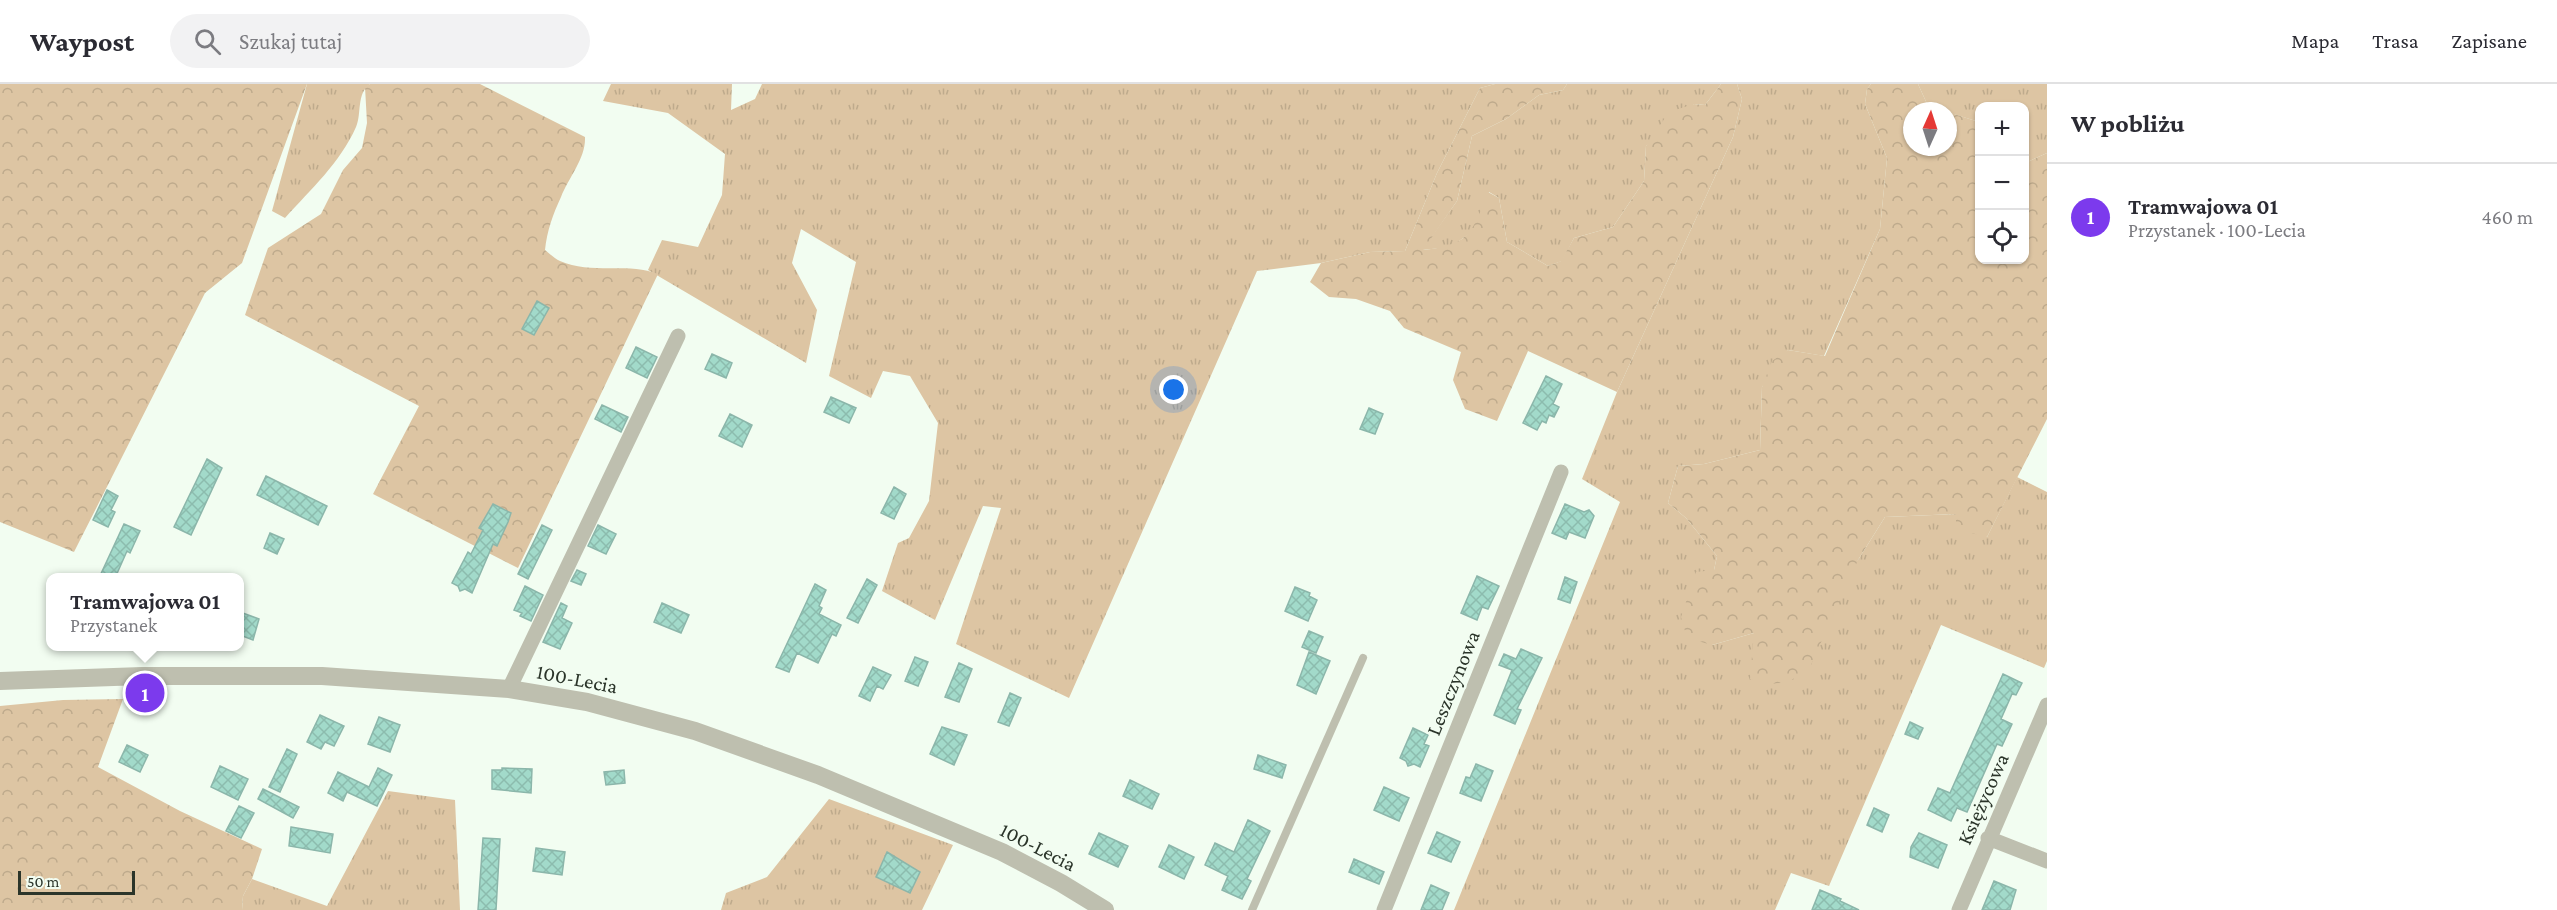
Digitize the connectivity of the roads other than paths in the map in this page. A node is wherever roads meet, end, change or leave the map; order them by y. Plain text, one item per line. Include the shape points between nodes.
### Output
1 (678, 336) dead end
2 (1561, 471) dead end
3 (1364, 658) dead end
4 (0, 681) edge
5 (509, 689) junction
6 (2047, 705) edge
7 (1988, 838) junction
8 (2047, 861) edge
9 (1105, 910) edge
10 (1252, 910) edge
11 (1384, 910) edge
12 (1959, 910) edge

1 - 5 street
2 - 11 street, Leszczynowa
3 - 10 lane
4 - 5 street, 100-Lecia via 279,675
5 - 9 street, 100-Lecia via 647,717 818,775 1002,852
6 - 7 street, Księżycowa
7 - 8 street
7 - 12 street, Księżycowa

